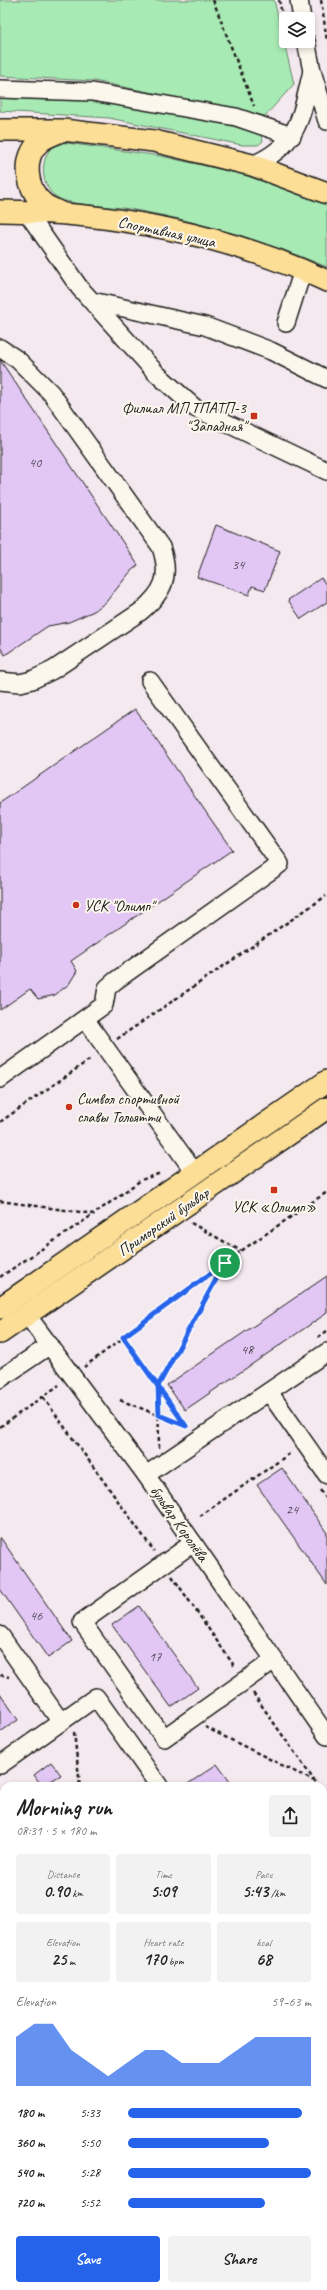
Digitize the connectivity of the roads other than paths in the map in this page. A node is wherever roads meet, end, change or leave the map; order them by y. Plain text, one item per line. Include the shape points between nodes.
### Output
1 (299, 0) edge
2 (301, 12) edge
3 (307, 48) edge
4 (312, 70) junction
5 (0, 89) edge
6 (327, 121) edge
7 (0, 130) edge
8 (63, 130) junction
9 (292, 136) junction
10 (252, 165) junction
11 (327, 193) edge
12 (0, 211) edge
13 (26, 211) junction
14 (62, 213) junction
15 (303, 270) junction
16 (327, 281) edge
17 (92, 301) junction
18 (286, 323) dead end
19 (0, 348) edge
20 (327, 379) edge
21 (327, 471) edge
22 (0, 681) edge
23 (150, 681) dead end
24 (85, 1019) junction
25 (0, 1079) edge
26 (327, 1081) edge
27 (327, 1108) edge
28 (195, 1174) junction
29 (0, 1308) edge
30 (27, 1314) junction
31 (0, 1333) edge
32 (50, 1345) junction
33 (327, 1352) edge
34 (0, 1379) edge
35 (269, 1392) junction
36 (146, 1474) junction
37 (327, 1475) edge
38 (193, 1542) junction
39 (0, 1635) edge
40 (274, 1660) junction
41 (65, 1719) junction
42 (327, 1736) edge
43 (0, 1765) edge
44 (156, 1782) edge

1 - 2 street
3 - 4 street
4 - 6 street
4 - 9 street via 301,118
5 - 9 street via 92,92 236,118
7 - 8 main road
8 - 10 main road via 154,141
8 - 14 main road via 40,141 32,152 28,165 29,180 34,192 44,204
9 - 10 street via 276,153
10 - 11 main road
12 - 13 main road, Спортивная улица
13 - 14 main road, Спортивная улица
13 - 17 street
14 - 15 main road, Спортивная улица via 128,221 194,235 255,252
15 - 16 main road, Спортивная улица
15 - 18 street
17 - 20 street via 205,326 271,350
17 - 21 street via 156,373 195,408
19 - 22 street via 29,370 52,393 161,547 166,562 166,577 161,590 140,612 53,670 26,682
23 - 24 street via 280,864 115,981 107,988 104,1005
24 - 25 street
24 - 28 street
26 - 28 main road
27 - 30 main road, Приморский бульвар
28 - 29 main road
30 - 31 main road, Приморский бульвар
30 - 32 street, бульвар Королёва
32 - 34 street
32 - 36 street, бульвар Королёва
33 - 35 street
35 - 36 street
35 - 37 street
36 - 38 street, бульвар Королёва
38 - 40 street, бульвар Королёва
38 - 40 street via 82,1622 164,1738
39 - 41 street
40 - 42 street, бульвар Королёва
41 - 43 street
41 - 44 street via 96,1697

